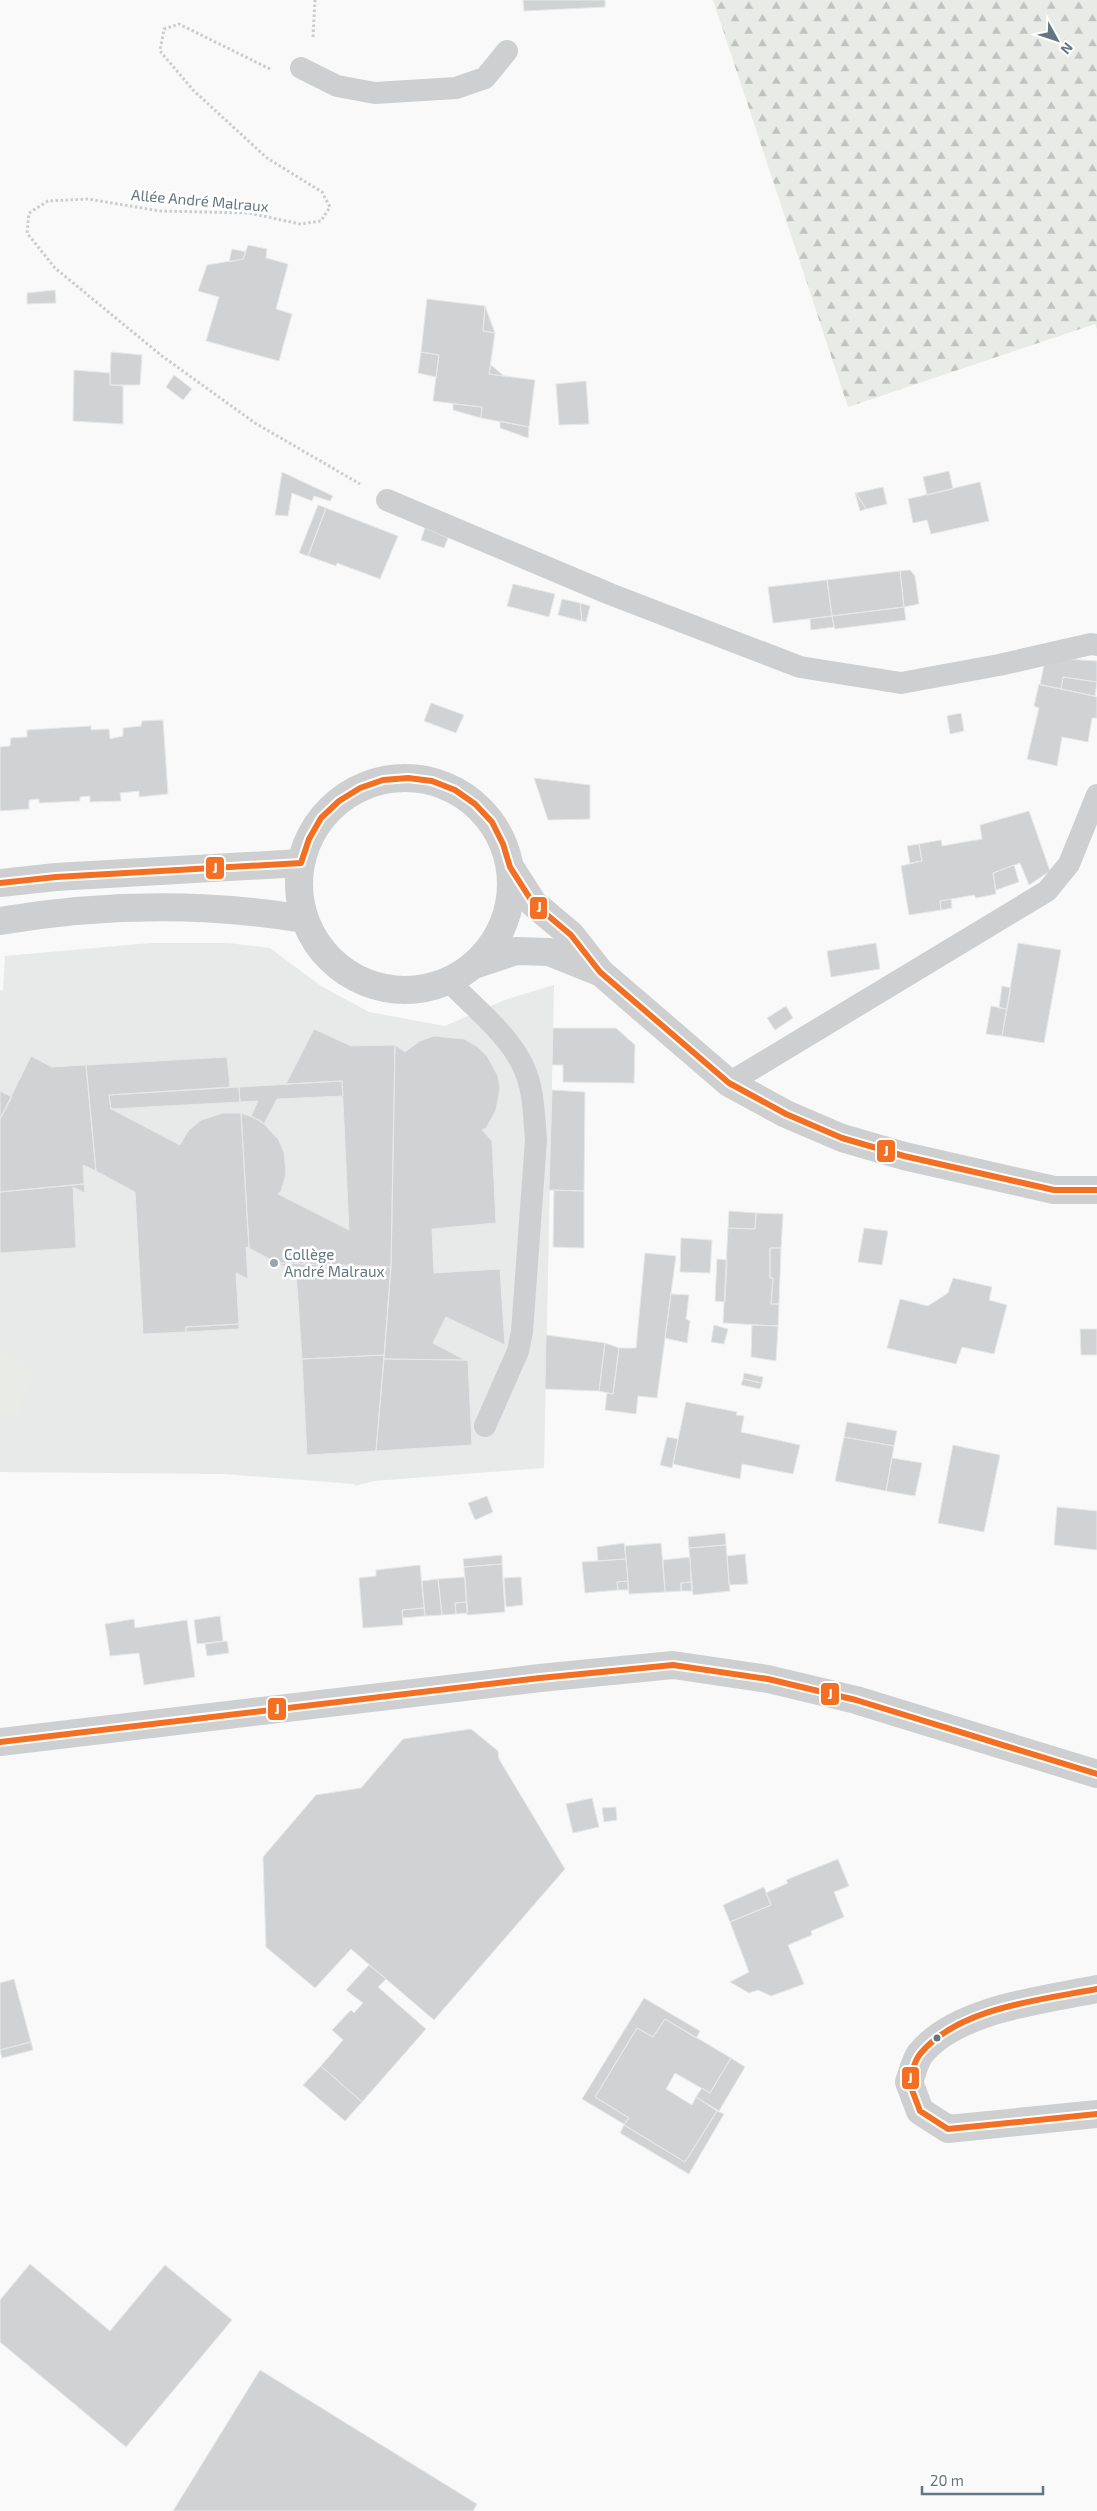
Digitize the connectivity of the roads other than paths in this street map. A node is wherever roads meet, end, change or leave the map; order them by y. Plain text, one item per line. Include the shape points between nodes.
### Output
1 (507, 51) dead end
2 (301, 68) road end
3 (387, 500) road end
4 (1097, 645) edge
5 (1097, 795) edge
6 (300, 862) junction
7 (510, 867) junction
8 (0, 883) edge
9 (304, 919) junction
10 (0, 922) edge
11 (474, 965) junction
12 (600, 972) junction
13 (449, 982) junction
14 (729, 1083) junction
15 (1097, 1190) edge
16 (485, 1426) dead end
17 (0, 1742) edge
18 (1097, 1774) edge
19 (1097, 1988) edge
20 (1097, 2114) edge

1 - 2 lane via 485,78 456,88 375,93 337,86
3 - 4 lane via 610,594 800,666 901,684
5 - 14 lane via 1069,864 1047,891
6 - 7 street via 321,818 339,801 360,788 383,780 408,778 440,784 475,804 500,836
6 - 8 street
6 - 9 street via 299,891
7 - 11 street via 511,892 506,916 494,943
7 - 12 street via 533,903 571,935
9 - 10 street via 258,911 181,906 69,912
9 - 13 street via 317,945 330,960 362,982 391,990 420,990
11 - 12 street via 516,951 549,952
11 - 13 street
12 - 14 street
13 - 16 lane via 517,1056 529,1081 534,1112 536,1140 522,1332 518,1351
14 - 15 street via 786,1114 842,1138 895,1154 1054,1190
17 - 18 street via 673,1665 768,1679 856,1700
19 - 20 street via 996,2011 944,2031 919,2055 908,2082 920,2111 948,2129

